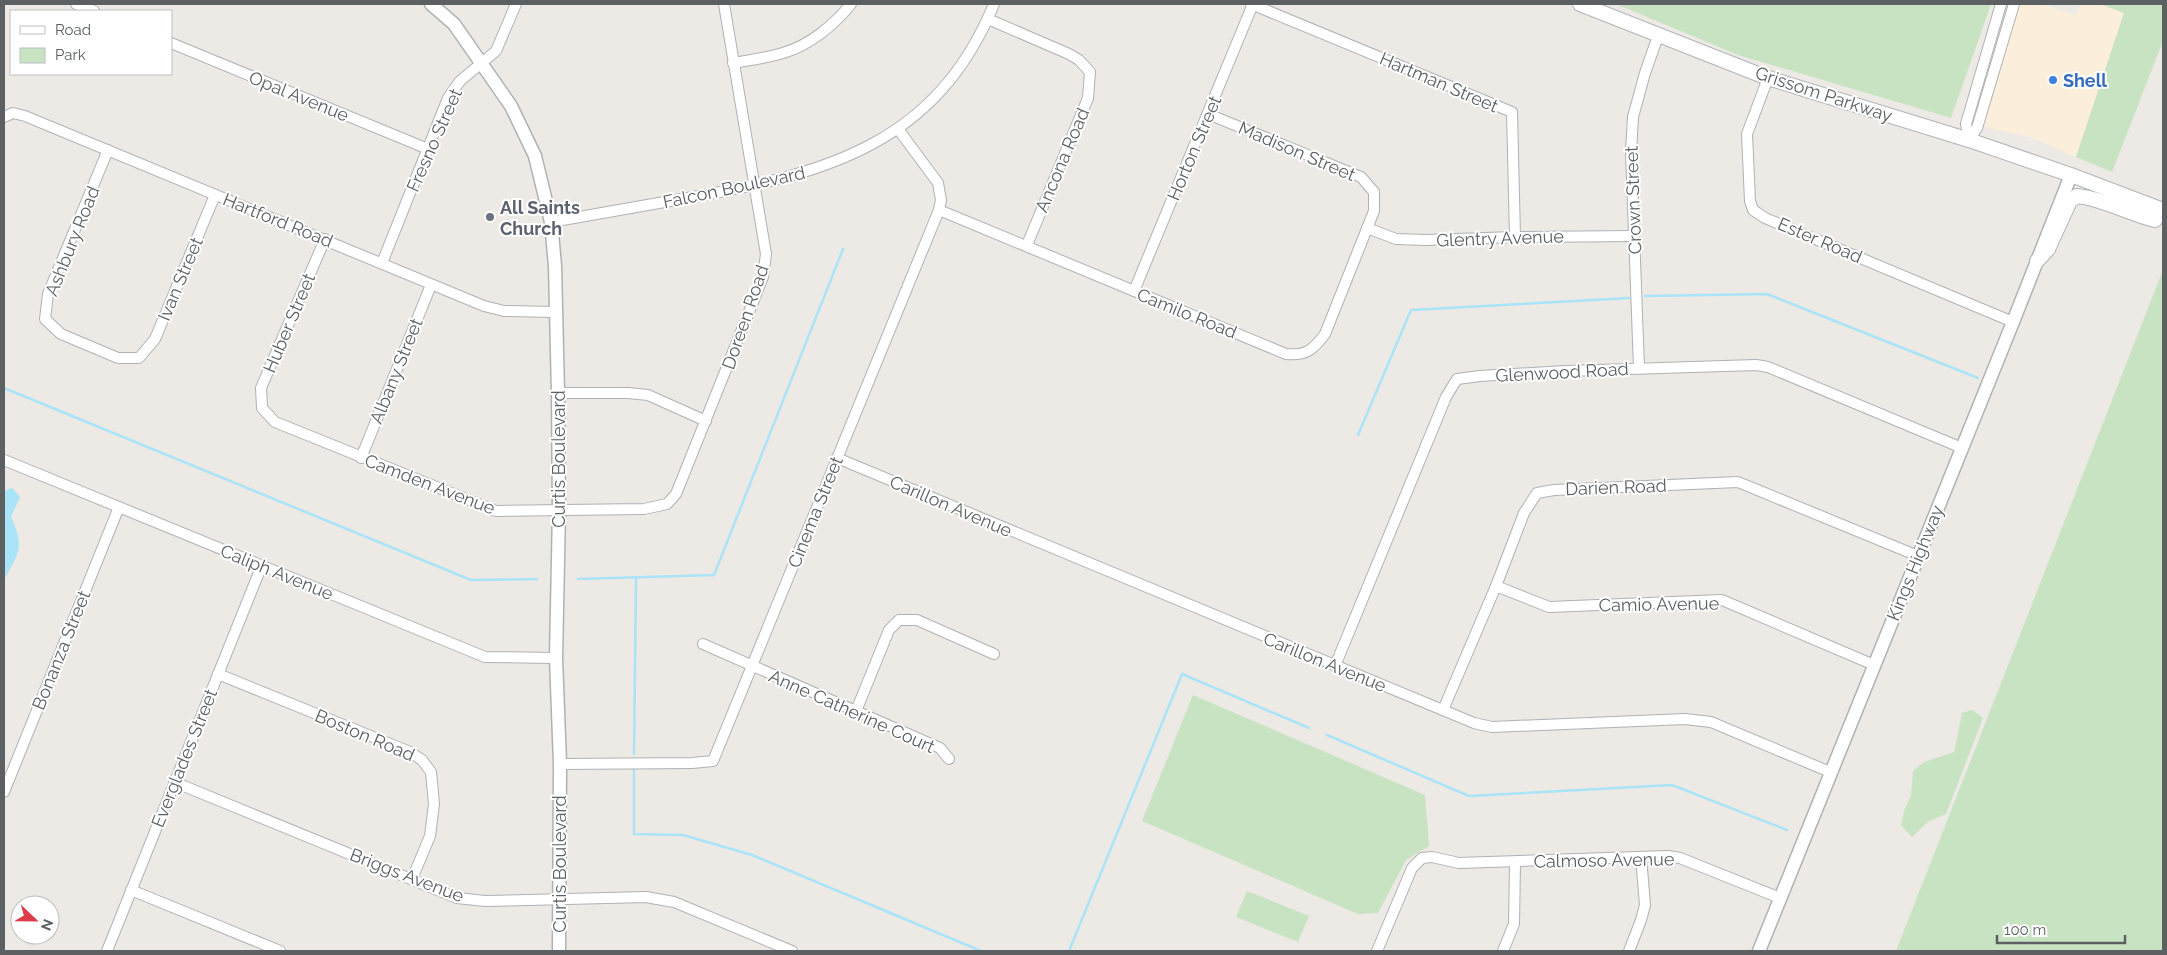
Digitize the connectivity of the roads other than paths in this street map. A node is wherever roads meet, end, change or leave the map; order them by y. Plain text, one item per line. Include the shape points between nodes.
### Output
1 (76, 4) edge
2 (431, 4) edge
3 (516, 4) edge
4 (724, 4) edge
5 (851, 4) edge
6 (994, 4) edge
7 (1252, 4) edge
8 (1582, 4) edge
9 (2001, 4) edge
10 (2014, 4) edge
11 (91, 10) edge
12 (988, 19) junction
13 (1658, 36) junction
14 (172, 43) edge
15 (483, 63) junction
16 (733, 63) junction
17 (1768, 78) junction
18 (1208, 114) junction
19 (4, 117) edge
20 (898, 129) junction
21 (1969, 140) junction
22 (428, 149) junction
23 (108, 150) junction
24 (2071, 175) junction
25 (755, 186) junction
26 (215, 195) junction
27 (939, 210) junction
28 (2160, 218) edge
29 (551, 222) junction
30 (1367, 228) junction
31 (1634, 236) junction
32 (1516, 237) junction
33 (325, 239) junction
34 (1027, 245) junction
35 (2037, 261) junction
36 (382, 263) junction
37 (432, 285) junction
38 (1134, 291) junction
39 (556, 312) junction
40 (2013, 322) junction
41 (139, 358) joint
42 (1639, 368) junction
43 (558, 393) junction
44 (262, 408) joint
45 (706, 421) junction
46 (1962, 448) junction
47 (361, 458) junction
48 (837, 458) junction
49 (4, 460) edge
50 (119, 507) junction
51 (559, 510) junction
52 (1918, 556) junction
53 (262, 565) junction
54 (1496, 586) junction
55 (704, 644) dead end
56 (994, 654) dead end
57 (556, 658) junction
58 (1874, 665) junction
59 (752, 666) junction
60 (1335, 666) junction
61 (218, 674) junction
62 (1443, 710) junction
63 (856, 711) junction
64 (949, 759) dead end
65 (560, 764) junction
66 (1830, 772) junction
67 (174, 782) junction
68 (4, 792) edge
69 (1641, 857) junction
70 (1515, 862) junction
71 (412, 880) junction
72 (131, 890) junction
73 (1780, 898) junction
74 (559, 899) junction
75 (107, 951) edge
76 (280, 951) edge
77 (559, 951) edge
78 (792, 951) edge
79 (1377, 951) edge
80 (1503, 951) edge
81 (1629, 951) edge
82 (1759, 951) edge

1 - 11 street
2 - 15 street, Curtis Boulevard via 454,24
3 - 15 street, Fresno Street via 496,51
4 - 16 street, Doreen Road
5 - 16 street via 817,37 783,53
6 - 12 street, Falcon Boulevard
7 - 18 street, Horton Street
7 - 32 street, Hartman Street via 1512,112
8 - 13 main road, Grissom Parkway
9 - 21 street via 1966,124
10 - 21 street via 1977,128
12 - 20 street, Falcon Boulevard via 960,68
12 - 34 street, Ancona Road via 1069,54 1090,72 1088,98
13 - 17 main road, Grissom Parkway
13 - 31 street, Crown Street via 1633,117
14 - 22 street, Opal Avenue
15 - 22 street, Fresno Street via 460,81 448,98
15 - 29 street, Curtis Boulevard via 511,106 535,156
16 - 25 street, Doreen Road
17 - 21 main road, Grissom Parkway
17 - 40 street, Ester Road via 1747,134 1753,210 1765,218
18 - 30 street, Madison Street via 1361,177 1374,192 1374,211
18 - 38 street, Horton Street
19 - 23 street, Hartford Road via 14,113 25,116
20 - 25 street, Falcon Boulevard via 857,153 802,174
20 - 27 street, Cinema Street via 938,182
21 - 24 main road, Grissom Parkway
22 - 36 street, Fresno Street
23 - 26 street, Hartford Road
23 - 41 street, Ashbury Road via 48,294 44,319 61,334 110,355
24 - 28 main road, Grissom Parkway
24 - 35 street, Kings Highway
25 - 29 street, Falcon Boulevard
25 - 45 street, Doreen Road via 766,254 763,278
26 - 33 street, Hartford Road
26 - 41 street, Ivan Street via 155,339
27 - 34 street, Camilo Road
27 - 48 street, Cinema Street
28 - 35 main road via 2130,214 2077,196 2070,201 2048,249
29 - 39 street, Curtis Boulevard
30 - 32 street, Glentry Avenue via 1396,239
30 - 38 street, Camilo Road via 1325,334 1316,346 1301,355 1286,354
31 - 32 street, Glentry Avenue
31 - 42 street, Crown Street
33 - 36 street, Hartford Road
33 - 44 street, Huber Street via 261,388
34 - 38 street, Camilo Road
35 - 40 street, Kings Highway
36 - 37 street, Hartford Road
37 - 39 street, Hartford Road via 504,311
37 - 47 street, Albany Street
39 - 43 street, Curtis Boulevard
40 - 46 street, Kings Highway
42 - 46 street, Glenwood Road via 1768,367
42 - 60 street, Glenwood Road via 1458,379 1446,397
43 - 45 street via 648,395
43 - 51 street, Curtis Boulevard
44 - 47 street, Camden Avenue via 275,422
45 - 51 street, Camden Avenue via 676,494 667,504 644,509
46 - 52 street, Kings Highway
47 - 51 street, Camden Avenue via 496,511
48 - 59 street, Cinema Street
48 - 60 street, Carillon Avenue
49 - 50 street, Caliph Avenue
50 - 53 street, Caliph Avenue
50 - 68 street, Bonanza Street
51 - 57 street, Curtis Boulevard
52 - 54 street, Darien Road via 1738,482 1554,490 1537,493 1524,512
52 - 58 street, Kings Highway
53 - 57 street, Caliph Avenue via 485,657
53 - 61 street, Everglades Street
54 - 58 street, Camio Avenue via 1550,606 1722,600
54 - 62 street, Darien Road
55 - 59 street, Anne Catherine Court
56 - 63 street via 916,620 899,620 889,630
57 - 65 street, Curtis Boulevard
58 - 66 street, Kings Highway
59 - 63 street, Anne Catherine Court
59 - 65 street, Cinema Street via 712,761
60 - 62 street, Carillon Avenue
61 - 67 street, Everglades Street
61 - 71 street, Boston Road via 410,752 422,760 431,772 434,804 430,836
62 - 66 street, Carillon Avenue via 1492,727 1686,719 1711,722
63 - 64 street, Anne Catherine Court via 940,748
65 - 74 street, Curtis Boulevard
66 - 73 street, Kings Highway
67 - 71 street, Briggs Avenue
67 - 72 street, Everglades Street
69 - 70 street, Calmoso Avenue
69 - 73 street, Calmoso Avenue via 1680,858
69 - 81 street via 1645,905
70 - 79 street, Calmoso Avenue via 1459,864 1422,858 1412,868
70 - 80 street via 1514,924
71 - 74 street, Briggs Avenue via 457,898 485,901
72 - 75 street, Everglades Street
72 - 76 street
73 - 82 street, Kings Highway
74 - 77 street, Curtis Boulevard
74 - 78 street, Briggs Avenue via 660,899

